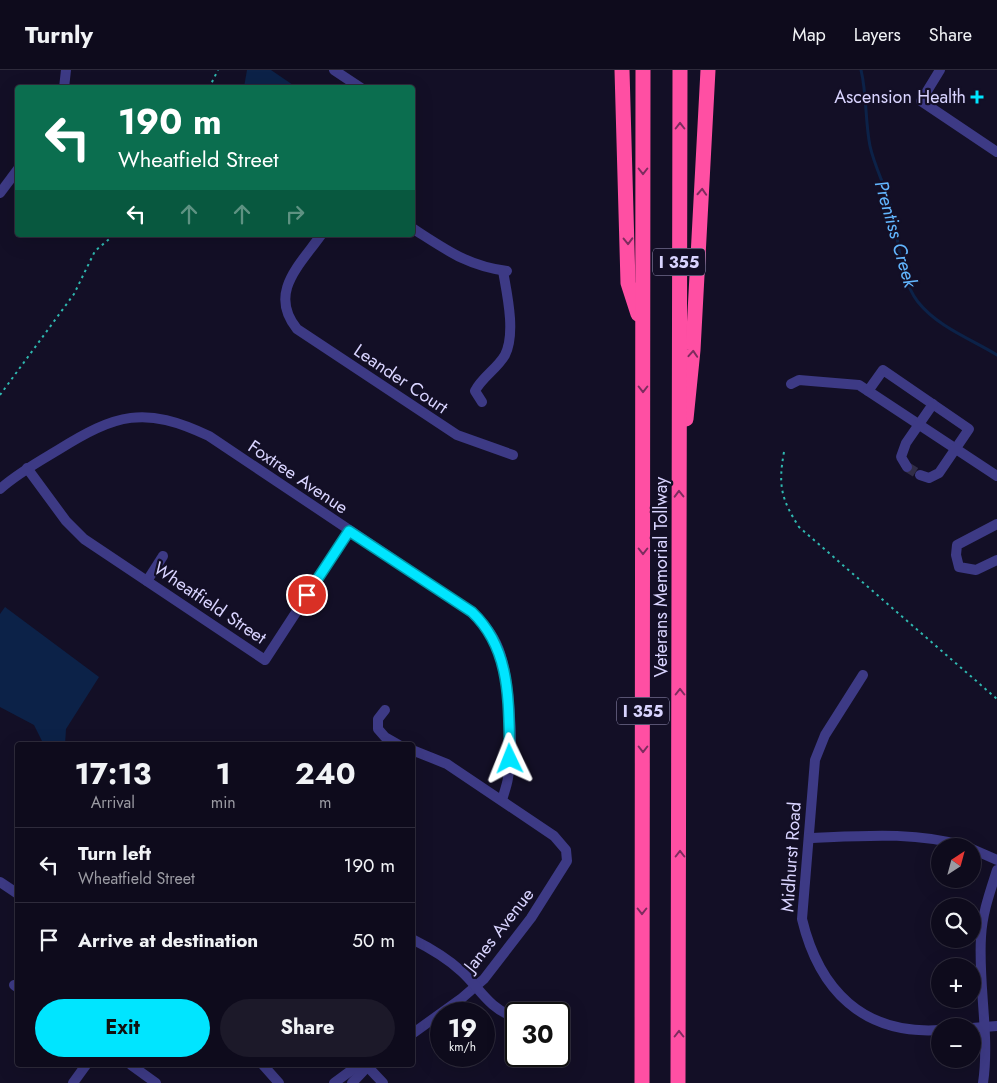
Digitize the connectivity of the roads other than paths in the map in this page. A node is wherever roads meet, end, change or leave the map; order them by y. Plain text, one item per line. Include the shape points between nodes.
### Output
1 (66, 70) edge
2 (334, 70) edge
3 (622, 70) edge
4 (643, 70) edge
5 (680, 70) edge
6 (708, 70) edge
7 (940, 70) edge
8 (64, 85) edge
9 (356, 85) edge
10 (997, 152) edge
11 (15, 173) edge
12 (0, 193) edge
13 (415, 230) edge
14 (320, 237) edge
15 (642, 328) junction
16 (791, 384) dead end
17 (868, 391) junction
18 (482, 402) dead end
19 (933, 404) junction
20 (919, 425) junction
21 (956, 449) junction
22 (678, 454) junction
23 (513, 455) dead end
24 (907, 467) dead end
25 (27, 468) junction
26 (920, 475) dead end
27 (997, 476) edge
28 (0, 489) edge
29 (997, 524) edge
30 (349, 531) junction
31 (163, 556) dead end
32 (997, 560) edge
33 (147, 581) junction
34 (863, 675) dead end
35 (385, 710) dead end
36 (394, 742) edge
37 (415, 751) edge
38 (502, 800) junction
39 (809, 838) junction
40 (931, 839) edge
41 (981, 854) edge
42 (997, 860) edge
43 (997, 870) edge
44 (0, 882) edge
45 (15, 892) edge
46 (415, 941) edge
47 (476, 986) junction
48 (505, 1014) edge
49 (997, 1026) edge
50 (981, 1027) edge
51 (984, 1027) junction
52 (931, 1030) edge
53 (415, 1032) edge
54 (85, 1067) edge
55 (134, 1067) edge
56 (265, 1067) edge
57 (363, 1067) edge
58 (367, 1067) edge
59 (369, 1067) edge
60 (73, 1083) edge
61 (156, 1083) edge
62 (279, 1083) edge
63 (334, 1083) edge
64 (352, 1083) edge
65 (383, 1083) edge
66 (642, 1083) edge
67 (678, 1083) edge
68 (983, 1083) edge

1 - 8 street
2 - 9 street
3 -> 15 highway via 628,283
4 -> 15 highway, Veterans Memorial Tollway / I 355
22 -> 5 highway, Veterans Memorial Tollway / I 355
22 -> 6 highway via 689,404
7 - 10 street via 921,101
11 - 12 street
13 - 18 street via 460,259 484,268 505,271 509,304 508,342 505,354 475,391
14 - 23 street, Leander Court via 291,278 284,299 284,309 297,330 457,435
15 -> 66 highway, Veterans Memorial Tollway / I 355
16 - 17 street via 798,380 853,383
17 - 19 street via 883,370
17 - 20 street
19 - 20 street
19 - 21 street via 969,429
20 - 21 street
20 - 24 street via 906,443 901,457
21 - 26 street via 939,473 929,478
21 - 27 street
67 -> 22 highway, Veterans Memorial Tollway / I 355
25 - 28 street, Foxtree Avenue
25 - 30 street, Foxtree Avenue via 107,422 156,417 209,436
25 - 33 street, Wheatfield Street via 54,507 75,530
29 - 32 street via 957,545 956,555 960,567 976,570
30 - 33 street, Wheatfield Street via 265,660
30 - 38 street, Foxtree Avenue via 472,612 497,645 506,681 510,759
31 - 33 street
34 - 39 street, Midhurst Road via 818,750
35 - 36 street via 378,719 378,729
37 - 38 street via 447,764
38 - 47 street, Janes Avenue via 554,836 566,850 565,866 505,955
39 - 40 street via 901,836
39 - 52 street, Midhurst Road via 802,919 812,954 823,975 845,1000 875,1020 908,1030
41 - 42 street
43 - 51 street via 984,909 981,937
44 - 45 street
46 - 47 street via 448,960
47 - 48 street
47 - 53 street, Janes Avenue
49 - 51 street
50 - 51 street
51 - 68 street
54 - 60 street
55 - 61 street
56 - 62 street
57 - 63 street via 353,1069
58 - 64 street
59 - 65 street

